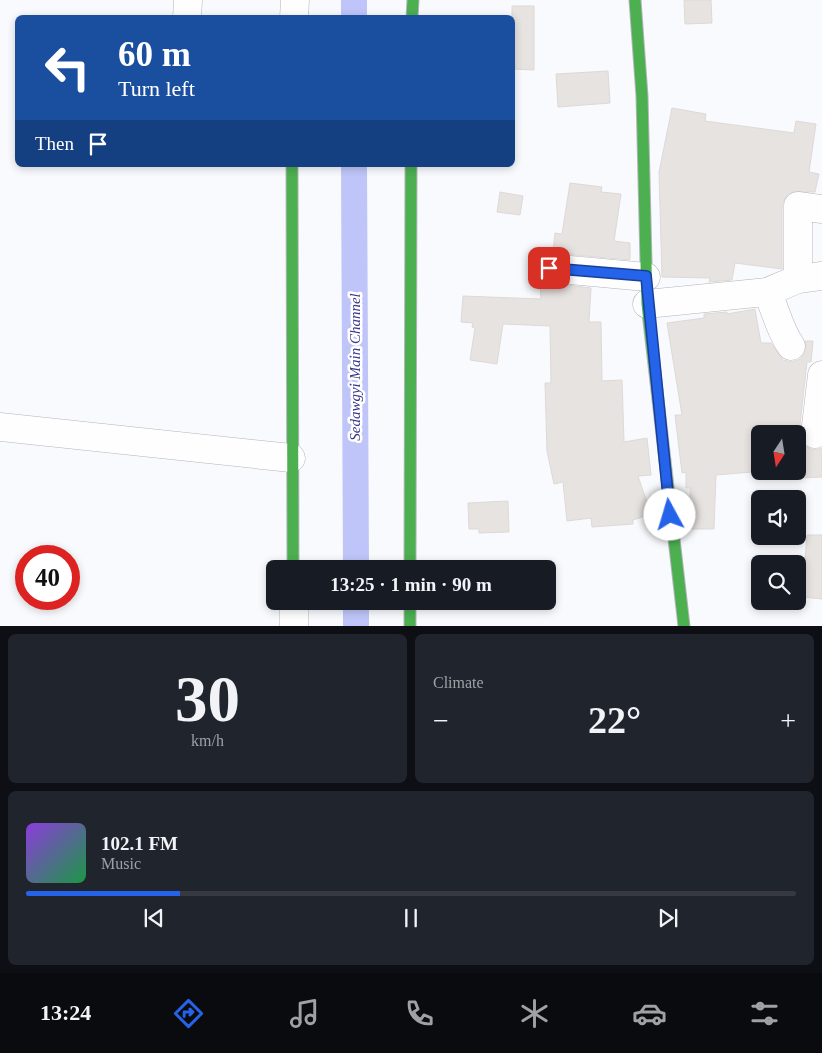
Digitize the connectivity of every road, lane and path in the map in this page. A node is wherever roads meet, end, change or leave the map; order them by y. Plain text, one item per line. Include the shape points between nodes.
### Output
1 (188, 0) edge
2 (295, 0) edge
3 (412, 0) edge
4 (635, 0) edge
5 (187, 15) edge
6 (294, 15) edge
7 (412, 15) edge
8 (292, 167) edge
9 (412, 167) edge
10 (822, 209) edge
11 (549, 268) dead end
12 (646, 276) junction
13 (810, 278) edge
14 (766, 292) junction
15 (648, 304) junction
16 (791, 346) dead end
17 (822, 375) edge
18 (0, 427) edge
19 (815, 434) dead end
20 (291, 458) junction
21 (293, 560) edge
22 (410, 560) edge
23 (294, 610) edge
24 (410, 610) edge
25 (294, 626) edge
26 (410, 626) edge
27 (684, 626) edge

1 - 5 street
2 - 6 street
3 - 7 street
4 - 12 street via 642,96
8 - 20 street
9 - 22 street
10 - 13 street via 798,206
11 - 12 street
12 - 15 street
13 - 14 street
14 - 15 street
14 - 16 street via 781,333
15 - 27 street
17 - 19 street
18 - 20 street
20 - 21 street
23 - 25 street
24 - 26 street

